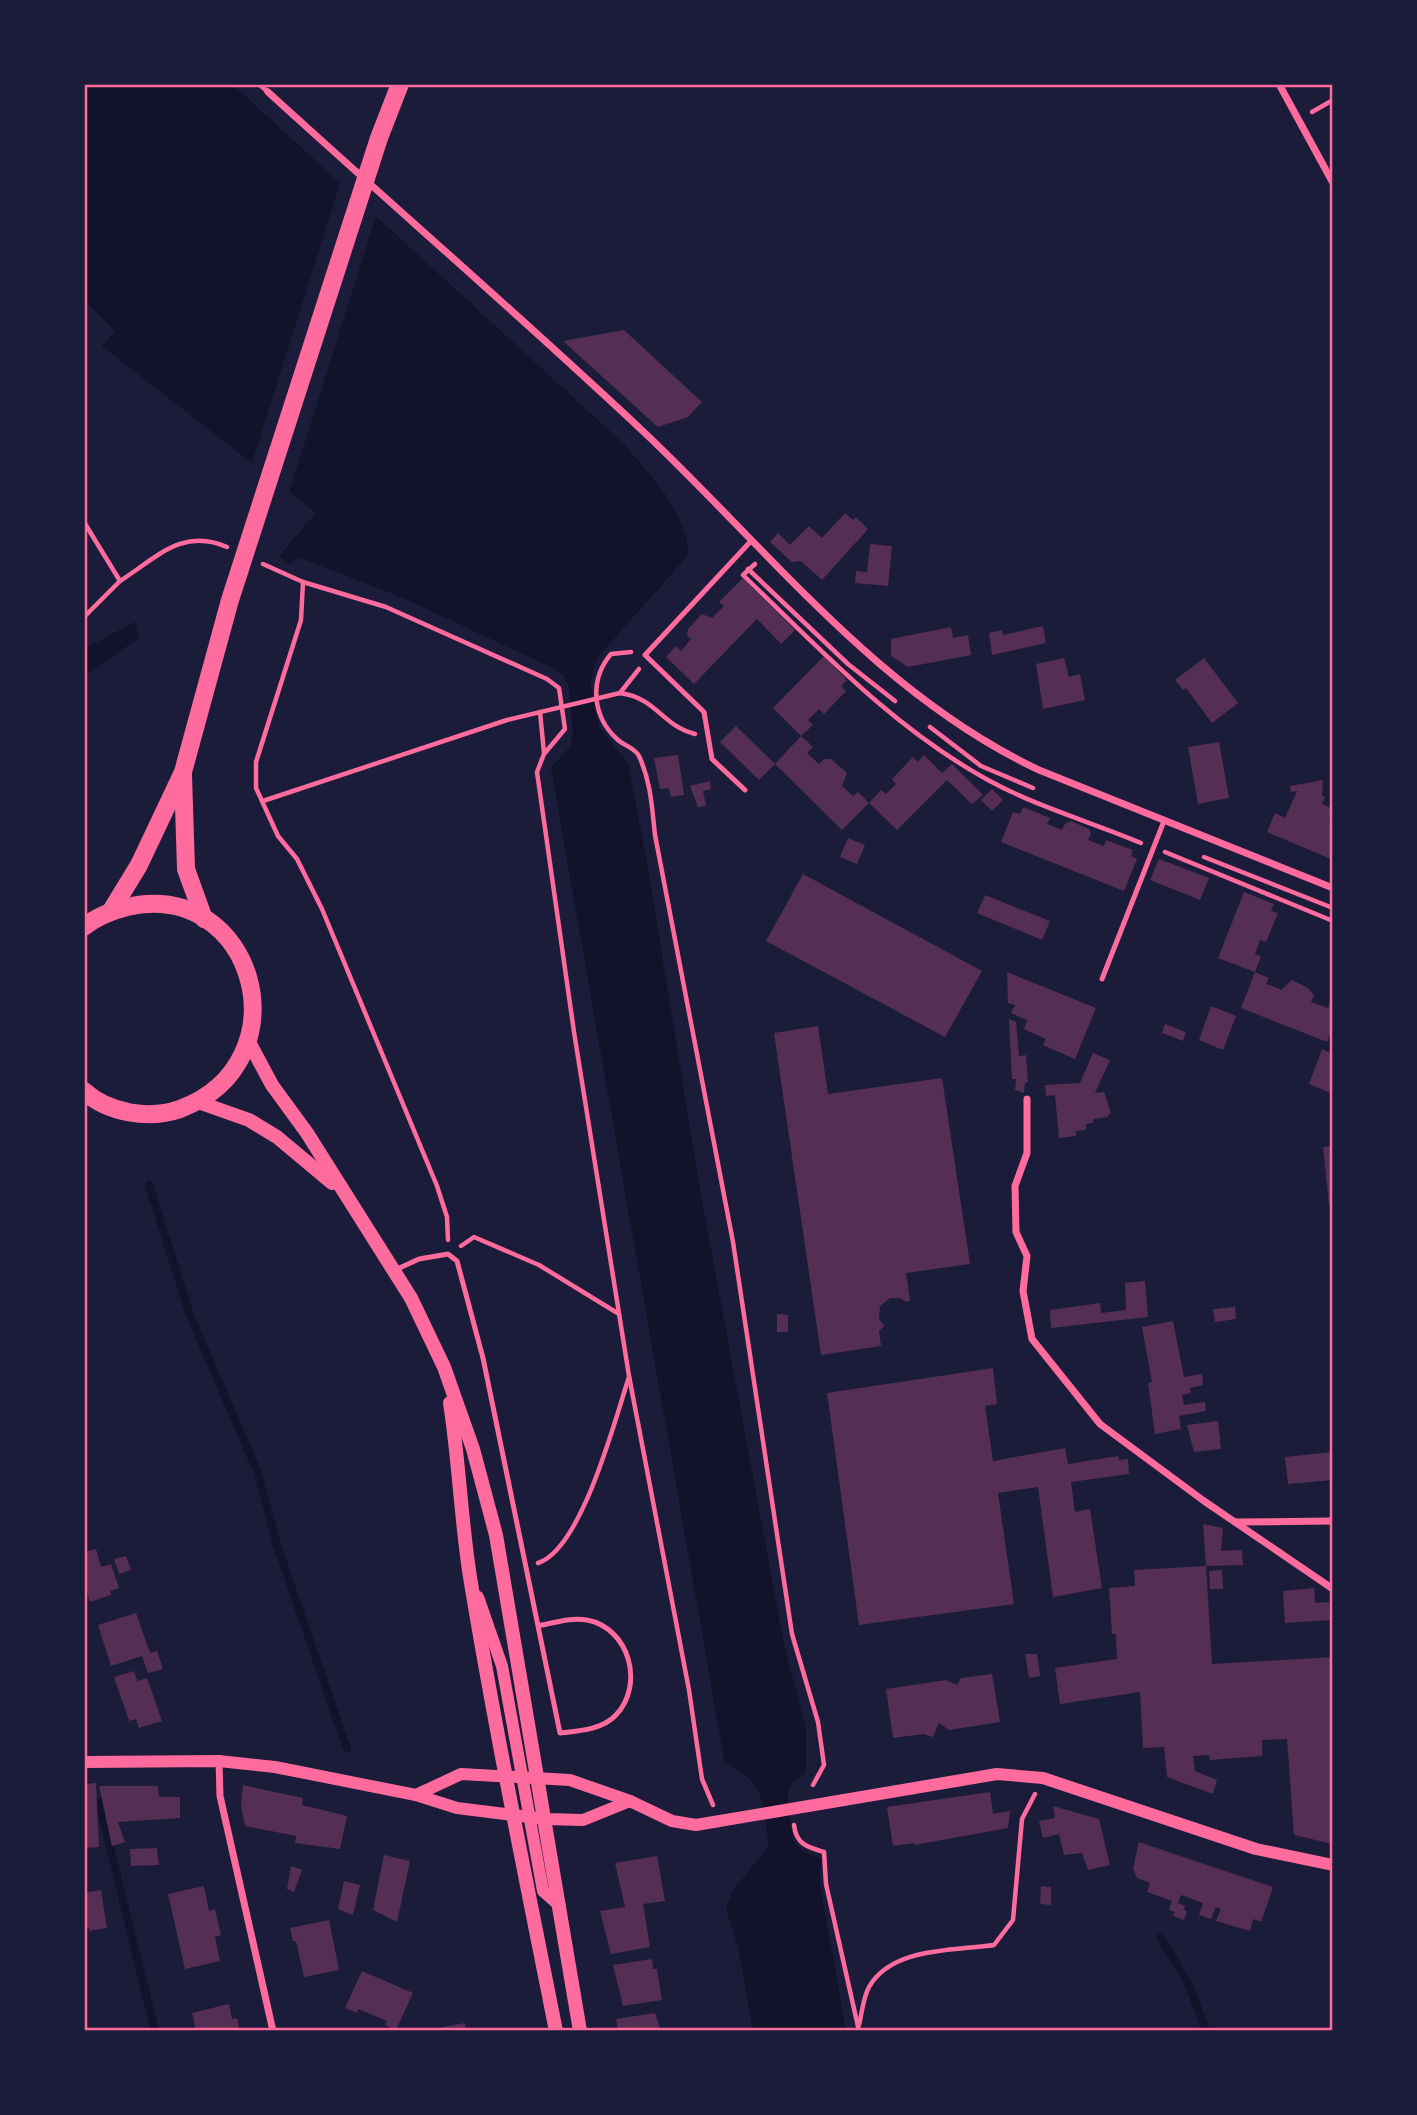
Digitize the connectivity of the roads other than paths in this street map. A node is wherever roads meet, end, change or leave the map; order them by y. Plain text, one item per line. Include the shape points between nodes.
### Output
1 (259, 84) edge
2 (400, 84) edge
3 (1279, 84) edge
4 (268, 92) joint
5 (1333, 183) edge
6 (751, 541) junction
7 (183, 772) junction
8 (746, 790) dead end
9 (1164, 821) junction
10 (1333, 888) edge
11 (111, 911) junction
12 (204, 919) junction
13 (84, 927) edge
14 (1102, 979) dead end
15 (249, 1042) junction
16 (84, 1091) edge
17 (1027, 1099) dead end
18 (198, 1102) junction
19 (341, 1190) junction
20 (395, 1270) junction
21 (443, 1367) junction
22 (1333, 1521) edge
23 (1235, 1522) junction
24 (470, 1573) junction
25 (1333, 1588) edge
26 (538, 1626) junction
27 (219, 1761) junction
28 (84, 1762) edge
29 (505, 1777) junction
30 (529, 1778) junction
31 (416, 1795) junction
32 (526, 1800) junction
33 (630, 1801) junction
34 (513, 1815) junction
35 (530, 1817) junction
36 (545, 1819) junction
37 (1333, 1866) edge
38 (560, 1906) junction
39 (273, 2031) edge
40 (556, 2031) edge
41 (580, 2031) edge

1 - 4 lane
2 - 7 main road via 230,600
3 - 5 street
4 - 6 street via 649,437
6 - 8 lane via 645,654 704,712 712,759
6 - 9 street via 875,661 953,722 1030,765
7 - 11 main road via 139,865
7 - 12 main road via 186,869
9 - 10 street
9 - 14 lane
11 - 12 main road via 174,906
11 - 13 main road
12 - 15 main road via 226,937 246,969 254,1014
15 - 18 main road via 220,1087
15 - 19 main road via 272,1086
16 - 18 main road via 116,1110 144,1115 172,1112
17 - 23 street via 1027,1153 1014,1186 1016,1232 1027,1256 1023,1291 1032,1339 1100,1424
18 - 19 main road via 249,1120 277,1137
19 - 20 main road
20 - 21 main road
20 - 26 lane via 419,1259 448,1254 457,1261 483,1358
21 - 24 main road via 460,1466
21 - 30 main road via 485,1485
22 - 23 street
23 - 25 street
24 - 29 main road
24 - 30 street via 502,1666
26 - 26 lane via 560,1733 592,1729 615,1716 626,1696 631,1671 625,1646 608,1628 587,1620
27 - 28 street
27 - 31 street via 275,1767
27 - 39 street via 220,1796
29 - 30 street
29 - 31 street via 461,1774
29 - 32 street
29 - 34 main road
30 - 32 street
30 - 33 street via 570,1780
30 - 36 main road
31 - 34 street via 457,1808
32 - 35 street
32 - 36 street
33 - 36 street via 583,1819
33 - 37 street via 672,1821 696,1825 997,1774 1043,1778 1256,1849
34 - 35 street
34 - 40 main road
35 - 36 street
35 - 38 street via 543,1891
36 - 38 main road
38 - 41 main road

